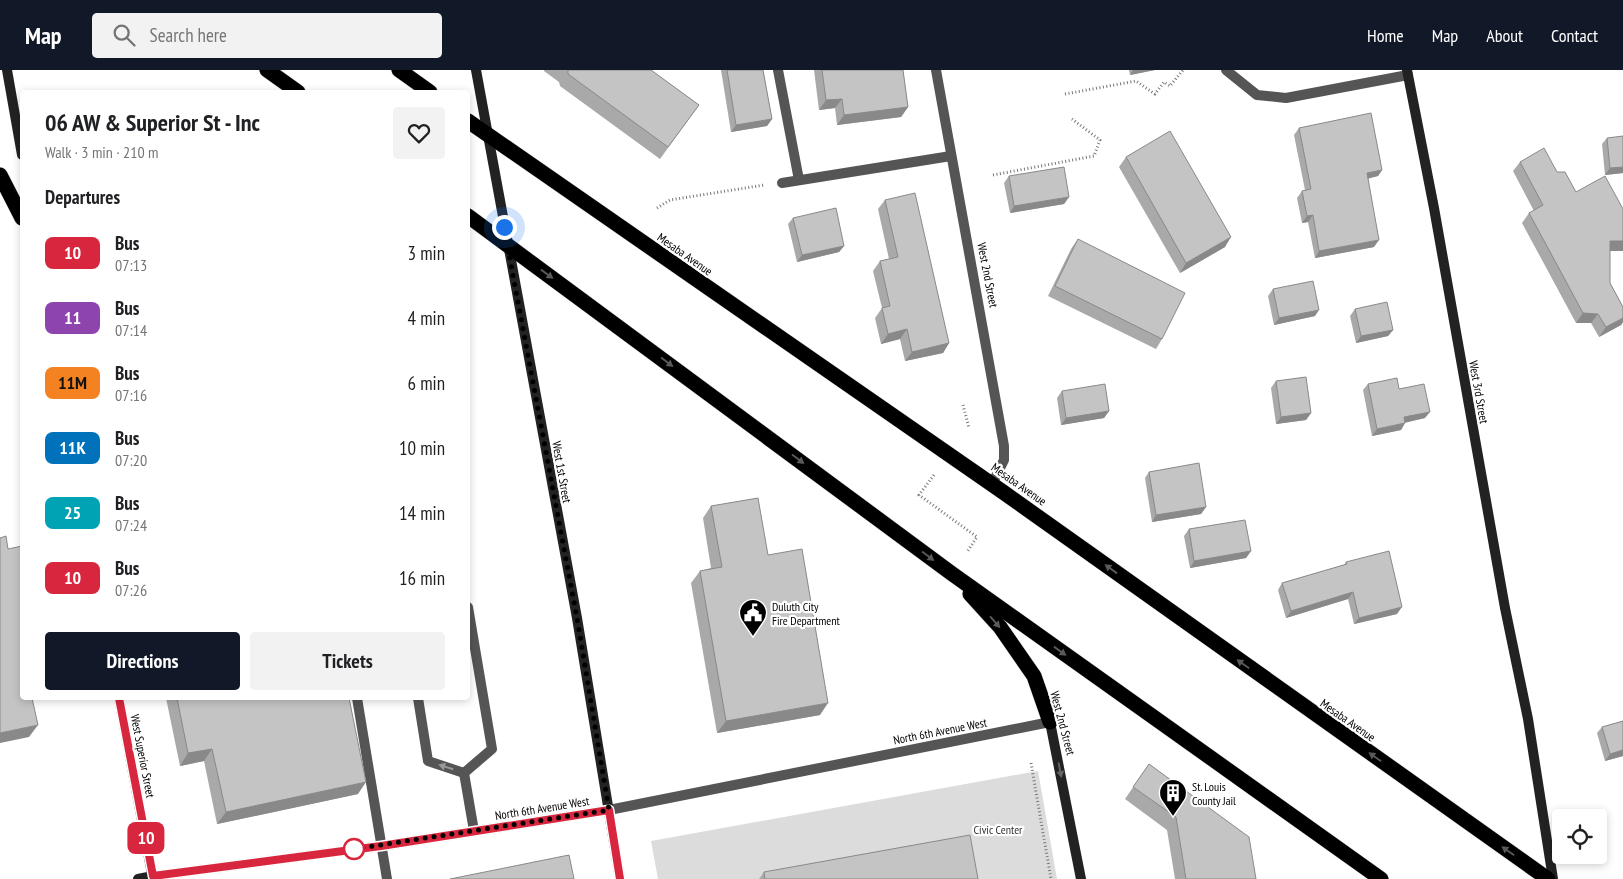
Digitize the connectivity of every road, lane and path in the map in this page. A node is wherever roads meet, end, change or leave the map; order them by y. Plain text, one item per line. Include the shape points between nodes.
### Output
1 (7, 70) edge
2 (267, 70) edge
3 (399, 70) edge
4 (476, 70) edge
5 (778, 70) edge
6 (936, 70) edge
7 (1183, 70) edge
8 (1226, 70) edge
9 (1408, 72) edge
10 (295, 90) edge
11 (427, 90) edge
12 (1065, 94) dead end
13 (1072, 119) dead end
14 (470, 122) edge
15 (20, 134) edge
16 (488, 136) junction
17 (951, 156) junction
18 (0, 175) edge
19 (993, 175) dead end
20 (799, 180) junction
21 (782, 182) joint
22 (657, 208) dead end
23 (20, 214) edge
24 (470, 217) edge
25 (508, 245) junction
26 (963, 405) dead end
27 (969, 428) dead end
28 (934, 475) dead end
29 (992, 484) junction
30 (967, 552) dead end
31 (951, 573) junction
32 (470, 619) edge
33 (119, 700) edge
34 (357, 700) edge
35 (418, 700) edge
36 (1050, 722) junction
37 (1030, 763) dead end
38 (464, 773) junction
39 (609, 810) junction
40 (474, 831) junction
41 (381, 846) junction
42 (153, 878) edge
43 (138, 879) edge
44 (387, 879) edge
45 (620, 879) edge
46 (1051, 879) edge
47 (1081, 879) edge
48 (1381, 879) edge
49 (1548, 879) edge
50 (1553, 879) edge

1 - 15 street
2 - 10 highway
3 - 11 highway
4 - 16 street, West 1st Street
5 - 20 street
6 - 17 street, West 2nd Street
7 - 12 path via 1170,86 1164,82 1154,94 1136,81
8 - 9 street via 1257,95 1286,98
9 - 50 street, West 3rd Street via 1528,719
13 - 19 path via 1100,140 1094,156
14 - 16 highway, Mesaba Avenue
16 - 25 street, West 1st Street
16 - 29 highway, Mesaba Avenue
17 - 20 street
17 - 29 street, West 2nd Street via 1004,446 1004,460
18 - 23 highway
20 - 21 street
21 - 22 path via 670,200
24 - 25 highway
25 -> 31 highway
25 - 39 street, West 1st Street
26 - 27 path
28 - 30 path via 919,495 977,537
49 -> 29 highway, Mesaba Avenue
31 -> 36 highway, West 2nd Street via 1000,627 1034,676
31 -> 48 highway
32 - 38 street via 492,749
33 - 42 street, West Superior Street
34 - 41 street
38 -> 35 street via 428,761
36 - 39 street, North 6th Avenue West
36 -> 47 street, West 2nd Street
37 - 46 path
38 - 40 street
39 - 40 street, North 6th Avenue West
39 - 45 street, West 1st Street
40 - 41 street, North 6th Avenue West
41 - 42 street, North 6th Avenue West
41 - 44 street
42 - 43 street

